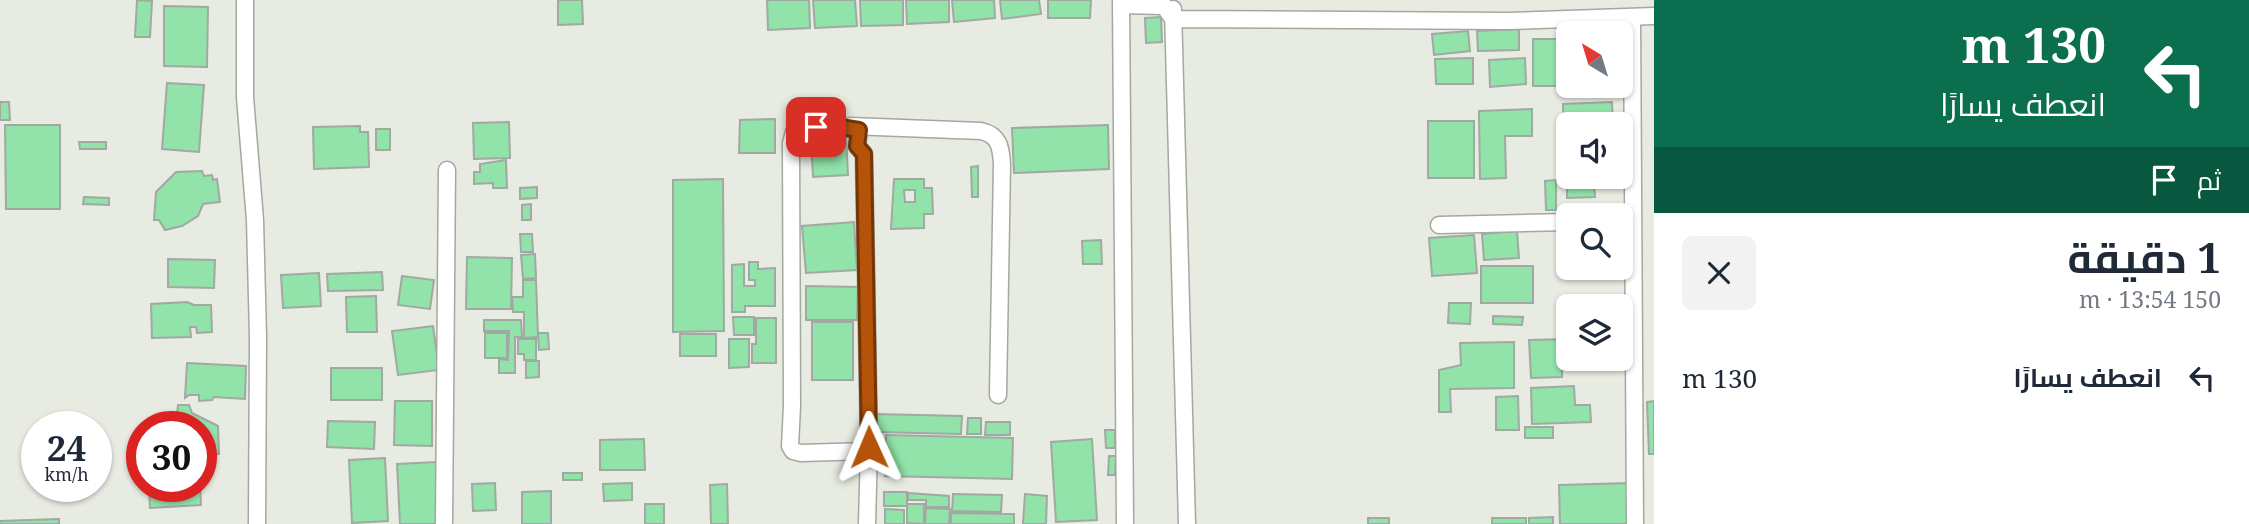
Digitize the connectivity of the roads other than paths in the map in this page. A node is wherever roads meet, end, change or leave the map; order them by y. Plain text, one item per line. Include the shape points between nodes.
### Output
1 (245, 0) edge
2 (1173, 0) edge
3 (1618, 0) edge
4 (1121, 2) edge
5 (1654, 16) edge
6 (1625, 17) junction
7 (1172, 19) junction
8 (834, 126) junction
9 (447, 170) dead end
10 (1627, 203) edge
11 (1556, 222) edge
12 (1439, 225) dead end
13 (1629, 280) edge
14 (998, 395) dead end
15 (868, 452) junction
16 (257, 524) edge
17 (444, 524) edge
18 (867, 524) edge
19 (1125, 524) edge
20 (1187, 524) edge
21 (1636, 524) edge

1 - 16 street via 245,97 258,337
2 - 7 street
3 - 6 street
4 - 7 street via 1164,6
4 - 19 street
5 - 6 street
6 - 7 street
6 - 10 street
7 - 20 street
8 - 14 street via 981,131 992,133 997,140 1002,164
8 - 15 street via 859,130 857,146 864,154
8 - 15 street via 798,127 790,143 790,446 801,453
9 - 17 street
11 - 12 street
13 - 21 street
15 - 18 street

